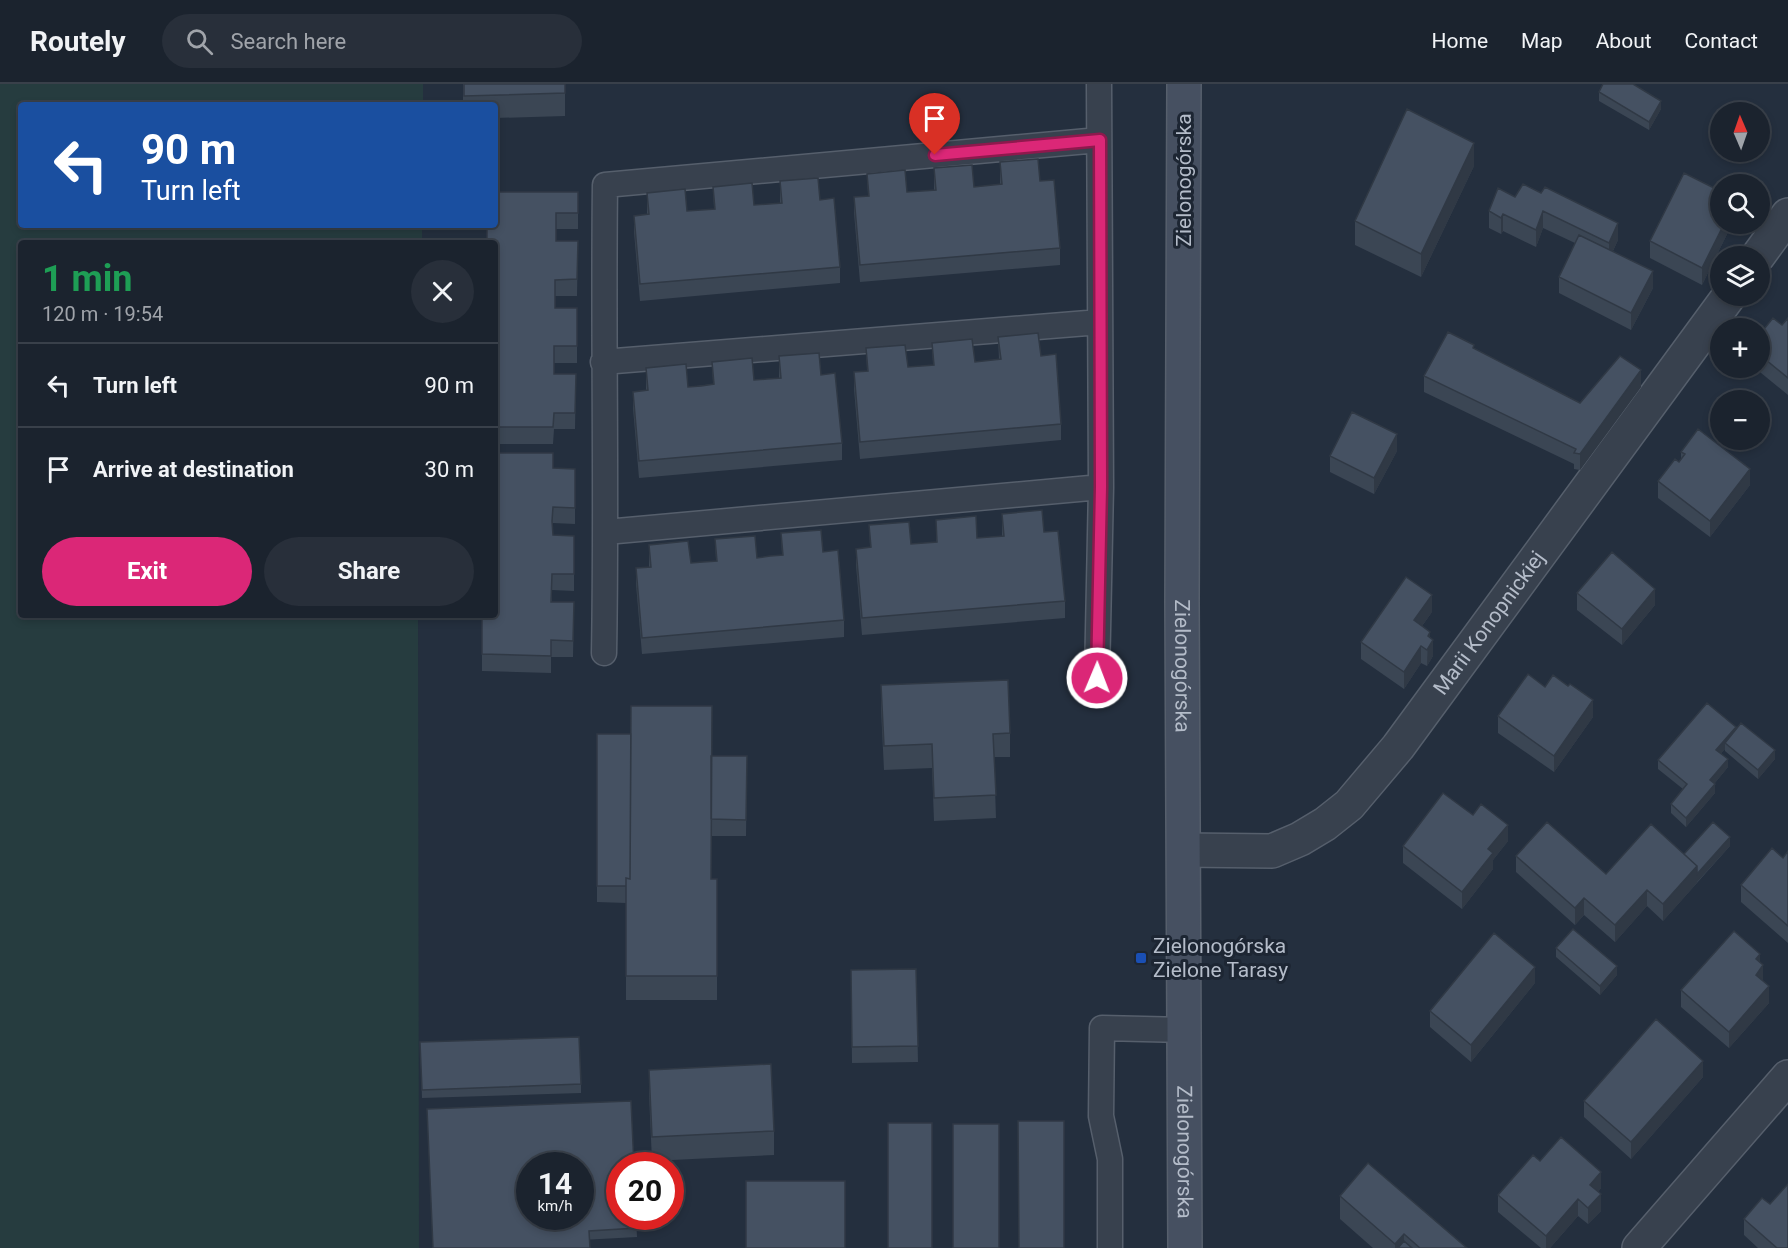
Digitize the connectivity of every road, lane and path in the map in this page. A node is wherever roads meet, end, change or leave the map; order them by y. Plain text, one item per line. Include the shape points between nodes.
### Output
1 (1099, 84) edge
2 (1184, 84) edge
3 (1100, 140) junction
4 (1788, 215) edge
5 (1765, 246) edge
6 (1722, 306) edge
7 (1100, 322) junction
8 (603, 362) junction
9 (1101, 487) junction
10 (606, 532) junction
11 (604, 653) dead end
12 (1097, 678) dead end
13 (1184, 850) junction
14 (1185, 1030) junction
15 (1788, 1077) edge
16 (1110, 1248) edge
17 (1185, 1248) edge
18 (1639, 1248) edge

1 - 3 lane
2 - 13 street, Zielonogórska
3 - 7 lane
3 - 8 lane via 605,185
4 - 5 street
6 - 13 street, Marii Konopnickiej via 1398,747 1349,805 1326,824 1272,851
7 - 8 lane
7 - 9 lane
8 - 10 lane
9 - 10 lane
9 - 12 lane
10 - 11 lane
13 - 14 street, Zielonogórska
14 - 16 lane via 1102,1028 1101,1116 1110,1159
14 - 17 street, Zielonogórska
15 - 18 street

